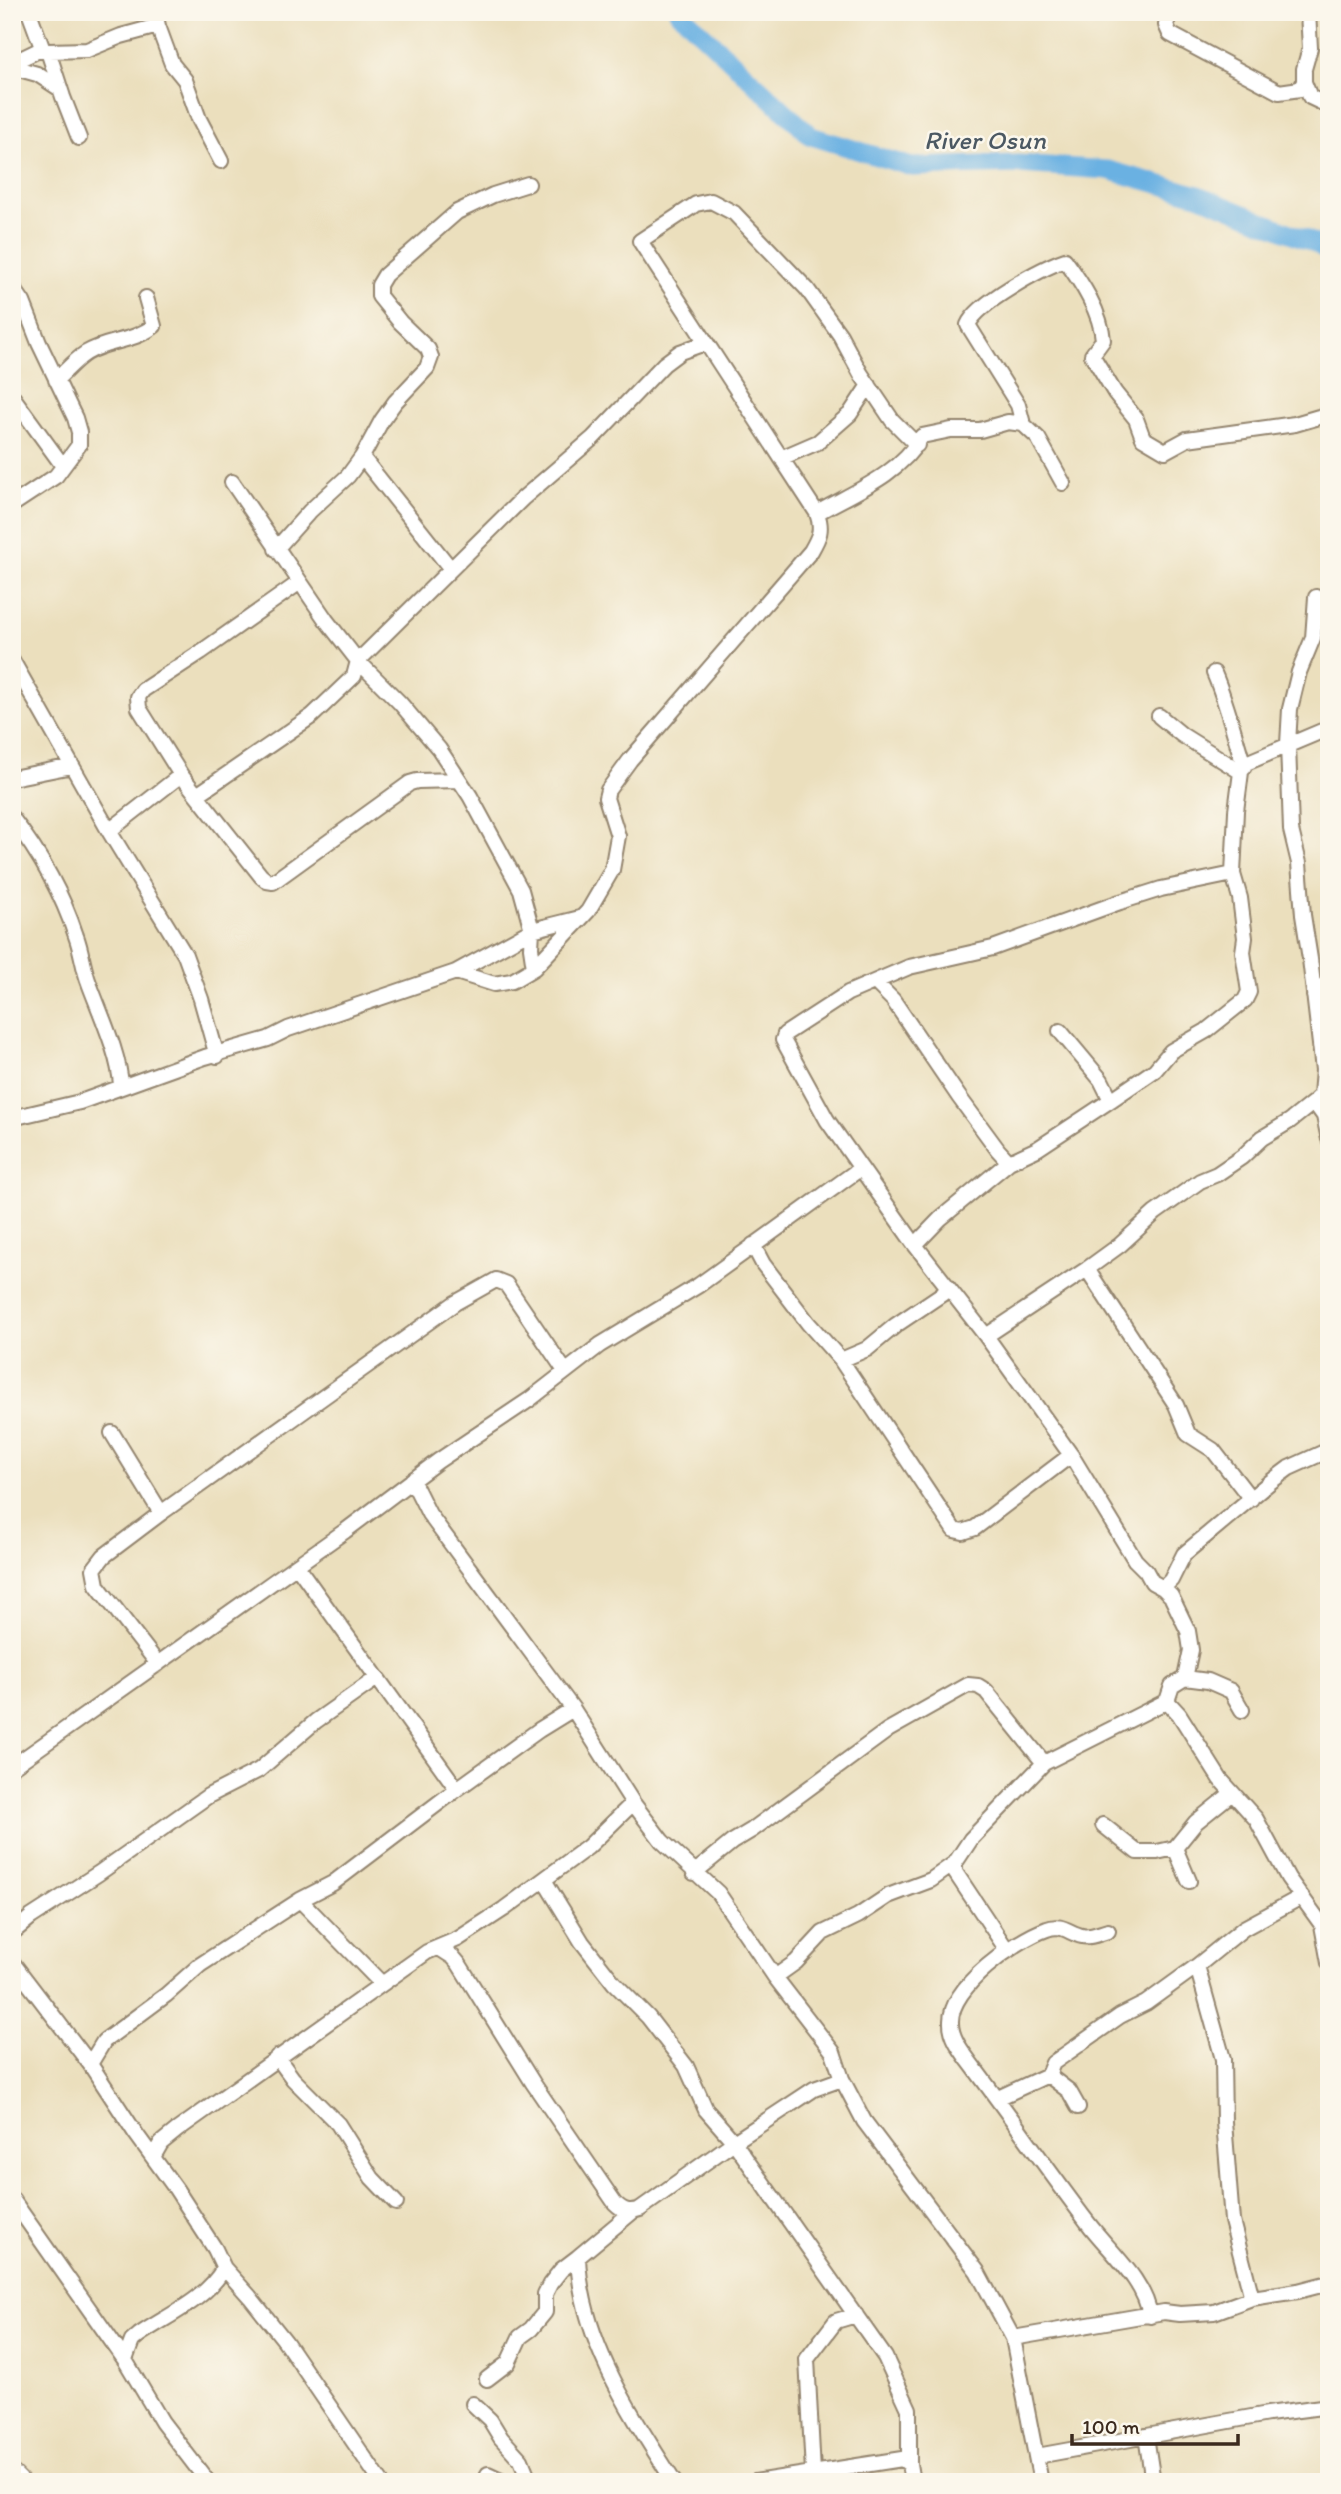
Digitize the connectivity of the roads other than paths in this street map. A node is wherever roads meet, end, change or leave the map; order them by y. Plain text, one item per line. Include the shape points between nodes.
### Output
1 (29, 12) edge
2 (1170, 12) edge
3 (1308, 12) edge
4 (156, 19) edge
5 (46, 50) junction
6 (12, 65) edge
7 (1304, 82) junction
8 (61, 89) junction
9 (1329, 106) edge
10 (79, 138) dead end
11 (221, 161) dead end
12 (528, 184) dead end
13 (12, 285) edge
14 (146, 298) dead end
15 (705, 343) junction
16 (57, 380) junction
17 (869, 385) junction
18 (12, 396) edge
19 (1319, 417) dead end
20 (1023, 424) junction
21 (917, 445) junction
22 (362, 457) junction
23 (781, 458) junction
24 (63, 466) junction
25 (232, 482) dead end
26 (1063, 483) dead end
27 (12, 505) edge
28 (817, 513) junction
29 (276, 549) junction
30 (450, 569) junction
31 (300, 582) junction
32 (1316, 597) dead end
33 (12, 660) edge
34 (358, 661) junction
35 (1214, 673) dead end
36 (1159, 716) dead end
37 (1329, 728) edge
38 (1288, 744) junction
39 (72, 766) junction
40 (1243, 769) junction
41 (181, 775) junction
42 (12, 778) edge
43 (459, 780) junction
44 (197, 795) junction
45 (12, 818) edge
46 (109, 831) junction
47 (1233, 874) junction
48 (581, 918) junction
49 (532, 930) junction
50 (534, 968) junction
51 (456, 972) junction
52 (876, 982) junction
53 (1329, 983) edge
54 (1314, 996) junction
55 (1060, 1031) dead end
56 (217, 1056) junction
57 (121, 1086) junction
58 (1111, 1100) junction
59 (1314, 1102) junction
60 (12, 1118) edge
61 (1329, 1139) edge
62 (1009, 1162) junction
63 (861, 1168) junction
64 (753, 1245) junction
65 (915, 1245) junction
66 (1087, 1269) junction
67 (947, 1288) junction
68 (986, 1336) junction
69 (841, 1360) junction
70 (565, 1371) junction
71 (112, 1433) dead end
72 (1329, 1450) edge
73 (1071, 1455) junction
74 (412, 1480) junction
75 (1251, 1499) junction
76 (161, 1513) junction
77 (297, 1566) junction
78 (1163, 1588) junction
79 (158, 1664) junction
80 (377, 1678) junction
81 (1185, 1678) junction
82 (1167, 1701) junction
83 (573, 1709) junction
84 (1242, 1710) dead end
85 (1044, 1763) junction
86 (12, 1768) edge
87 (457, 1789) junction
88 (1232, 1793) junction
89 (633, 1803) junction
90 (1103, 1825) dead end
91 (1175, 1848) junction
92 (955, 1863) junction
93 (694, 1873) junction
94 (544, 1880) junction
95 (1189, 1881) dead end
96 (1301, 1898) junction
97 (300, 1900) junction
98 (1108, 1931) dead end
99 (12, 1933) edge
100 (439, 1948) junction
101 (1007, 1950) junction
102 (12, 1962) edge
103 (1329, 1963) edge
104 (1197, 1966) junction
105 (775, 1977) junction
106 (382, 1984) junction
107 (277, 2057) junction
108 (90, 2064) junction
109 (1048, 2075) junction
110 (842, 2079) junction
111 (998, 2098) junction
112 (1079, 2107) dead end
113 (734, 2142) junction
114 (153, 2157) junction
115 (12, 2199) edge
116 (396, 2203) dead end
117 (632, 2212) junction
118 (578, 2257) junction
119 (224, 2268) junction
120 (1329, 2283) edge
121 (1252, 2298) junction
122 (856, 2315) junction
123 (1150, 2316) junction
124 (1013, 2338) junction
125 (125, 2360) junction
126 (486, 2379) dead end
127 (473, 2403) dead end
128 (1329, 2406) edge
129 (1146, 2436) junction
130 (1037, 2456) junction
131 (909, 2464) junction
132 (813, 2472) junction
133 (488, 2474) dead end
134 (12, 2476) edge
135 (18, 2482) edge
136 (208, 2482) edge
137 (381, 2482) edge
138 (505, 2482) edge
139 (530, 2482) edge
140 (674, 2482) edge
141 (755, 2482) edge
142 (912, 2482) edge
143 (1041, 2482) edge
144 (1153, 2482) edge

1 - 5 street
2 - 7 street via 1166,25 1170,34 1232,69 1279,92 1300,89
3 - 7 street via 1311,48
4 - 5 street via 87,50
4 - 11 street via 172,64 185,80
5 - 6 street
5 - 8 street
6 - 8 street
7 - 9 street via 1310,97
8 - 10 street
12 - 22 street via 457,212 385,275 379,296 431,357 428,368 382,419
13 - 16 street
14 - 16 street via 152,328 87,352
15 - 17 street via 640,242 696,204 711,201 734,213 807,289
15 - 23 street
15 - 30 street via 664,364 593,438
16 - 24 street via 79,432 79,445
17 - 21 street via 892,420
17 - 23 street via 850,414 818,442
18 - 24 street
19 - 20 street via 1187,439 1165,451 1143,438 1136,419 1091,355 1103,340 1102,327 1065,260 1023,280 971,318 968,325 1018,405
20 - 21 street via 951,430 922,436
20 - 26 street via 1038,438
21 - 28 street via 890,473
22 - 29 street
22 - 30 street
23 - 28 street
24 - 27 street via 46,484
25 - 29 street
28 - 48 street via 821,534 811,551 608,790 608,808 618,836 616,854 597,899
29 - 31 street
30 - 34 street
31 - 34 street
31 - 41 street via 138,697 149,727
32 - 38 street via 1313,638 1290,709
33 - 39 street
34 - 43 street via 400,703
34 - 44 street via 354,676 312,716
35 - 40 street
36 - 40 street via 1182,735
37 - 38 street
38 - 40 street
38 - 54 street via 1291,830
39 - 42 street
39 - 46 street
40 - 47 street
41 - 44 street
41 - 46 street
43 - 44 street via 410,783 273,881 261,876
43 - 49 street via 521,890
45 - 57 street via 44,863 64,905
46 - 56 street via 185,955
47 - 52 street via 1120,902 993,948 909,967
47 - 58 street via 1245,938 1249,992 1245,1000
48 - 49 street
48 - 50 street
49 - 50 street
49 - 51 street
50 - 51 street via 494,985
51 - 56 street
52 - 62 street
52 - 63 street via 809,1016 783,1040 827,1120
53 - 54 street
54 - 59 street via 1323,1070 1321,1094
55 - 58 street via 1101,1080
56 - 57 street
57 - 60 street
58 - 62 street
59 - 61 street via 1325,1116
59 - 66 street via 1226,1168 1155,1213
62 - 65 street
63 - 64 street
63 - 65 street
64 - 69 street via 763,1264
64 - 70 street
65 - 67 street
66 - 68 street
66 - 75 street via 1176,1405 1188,1434 1213,1450
67 - 68 street
67 - 69 street via 867,1349
68 - 73 street
69 - 73 street via 946,1519 959,1531 975,1528
70 - 74 street
70 - 76 street via 506,1284 496,1280 455,1303
71 - 76 street
72 - 75 street via 1290,1468
73 - 78 street via 1135,1560 1152,1582
74 - 77 street
74 - 83 street via 429,1514
75 - 78 street via 1185,1554
76 - 79 street via 104,1556 94,1569 97,1585
77 - 79 street
77 - 80 street
78 - 81 street via 1188,1632 1191,1650
79 - 86 street
80 - 87 street
80 - 99 street via 316,1721 259,1770 208,1796
81 - 82 street via 1172,1686
81 - 84 street via 1209,1681 1231,1691
82 - 85 street
82 - 88 street
83 - 87 street
83 - 89 street
85 - 92 street via 971,1839
85 - 93 street via 986,1691 968,1685 888,1730
87 - 97 street via 333,1884
88 - 91 street via 1196,1822
88 - 96 street via 1256,1819
89 - 93 street
89 - 94 street via 588,1847
90 - 91 street via 1137,1852
91 - 95 street
92 - 101 street via 955,1872
92 - 105 street via 931,1880 888,1896 823,1933
93 - 105 street via 718,1894
94 - 100 street
94 - 113 street via 582,1942 686,2066 706,2110
96 - 103 street via 1322,1925
96 - 104 street via 1244,1928
97 - 106 street
97 - 108 street via 200,1965 121,2026 104,2041
98 - 101 street via 1083,1937 1063,1927 1048,1928
100 - 106 street
100 - 117 street via 459,1964 615,2203
101 - 111 street via 977,1975 957,2001 950,2025 957,2044
102 - 108 street
104 - 109 street via 1053,2063
104 - 121 street via 1223,2059 1232,2221
105 - 110 street via 833,2052
106 - 107 street
107 - 114 street via 177,2130
107 - 116 street via 338,2124 372,2178
108 - 114 street
109 - 111 street
109 - 112 street via 1069,2091
110 - 113 street via 814,2089
110 - 124 street via 864,2121 977,2272
111 - 123 street via 1138,2284
113 - 117 street
113 - 122 street
114 - 119 street
115 - 125 street
117 - 118 street
118 - 126 street via 550,2284 545,2312 520,2337 508,2363
118 - 140 street via 592,2331 625,2404
119 - 125 street via 197,2298 132,2341
119 - 137 street via 285,2341
120 - 121 street
121 - 123 street via 1214,2312
122 - 131 street via 885,2357 909,2409
122 - 132 street via 836,2320 807,2359
123 - 124 street
124 - 130 street
125 - 136 street via 162,2422
127 - 139 street via 521,2460
128 - 129 street
129 - 130 street
129 - 144 street
130 - 143 street
131 - 132 street via 902,2459
131 - 142 street
132 - 141 street
133 - 138 street
134 - 135 main road

